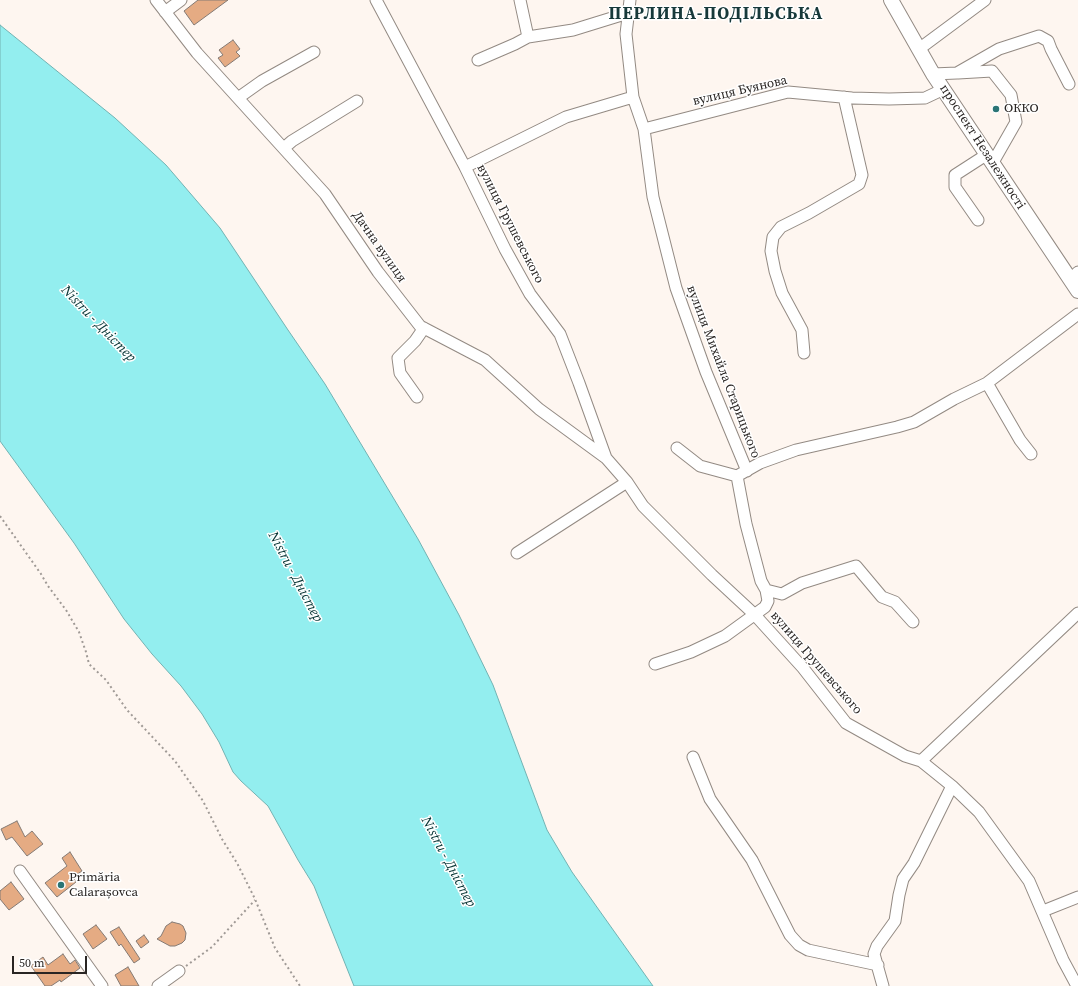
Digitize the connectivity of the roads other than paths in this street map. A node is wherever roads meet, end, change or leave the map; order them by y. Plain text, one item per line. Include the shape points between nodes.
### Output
1 (156, 0) edge
2 (181, 0) edge
3 (376, 0) edge
4 (520, 0) edge
5 (630, 0) edge
6 (891, 0) edge
7 (985, 0) edge
8 (165, 12) junction
9 (628, 13) junction
10 (528, 37) junction
11 (919, 49) junction
12 (314, 52) dead end
13 (478, 60) dead end
14 (957, 73) junction
15 (933, 74) junction
16 (1069, 84) dead end
17 (944, 88) junction
18 (633, 97) junction
19 (844, 97) junction
20 (238, 98) junction
21 (357, 101) dead end
22 (644, 129) junction
23 (284, 148) junction
24 (989, 159) junction
25 (465, 166) junction
26 (978, 220) dead end
27 (1075, 281) edge
28 (1078, 314) edge
29 (424, 328) junction
30 (804, 353) dead end
31 (987, 383) junction
32 (417, 397) dead end
33 (677, 448) dead end
34 (1032, 454) dead end
35 (606, 458) junction
36 (742, 474) junction
37 (627, 482) junction
38 (517, 553) dead end
39 (766, 590) junction
40 (1078, 613) edge
41 (754, 614) junction
42 (913, 622) dead end
43 (655, 664) dead end
44 (693, 757) dead end
45 (921, 761) junction
46 (952, 786) junction
47 (20, 871) dead end
48 (1078, 897) edge
49 (1043, 911) junction
50 (878, 966) junction
51 (179, 971) road end
52 (102, 986) edge
53 (158, 986) edge
54 (883, 986) edge
55 (1077, 986) edge

1 - 8 street, Дачна вулиця
2 - 8 street
3 - 25 street, вулиця Грушевського
4 - 10 street
5 - 9 street, вулиця Михайла Старицького
6 - 11 main road, проспект Незалежності
7 - 11 street
8 - 20 street, Дачна вулиця via 197,53
9 - 10 street via 573,30
9 - 18 street, вулиця Михайла Старицького via 626,34
10 - 13 street
11 - 15 main road, проспект Незалежності
12 - 20 street via 262,81
14 - 15 street
14 - 16 street via 999,49 1039,36 1048,41
14 - 24 street via 992,71 1011,96 1016,122
15 - 17 main road, проспект Незалежності
17 - 19 street, вулиця Буянова via 925,98
17 - 24 main road, проспект Незалежності
18 - 22 street, вулиця Михайла Старицького
18 - 25 street via 566,117
19 - 22 street, вулиця Буянова via 788,92
19 - 30 street via 862,175 859,184 781,227 773,237 771,251 775,271 782,293 802,330
20 - 23 street, Дачна вулиця
21 - 23 street
22 - 36 street, вулиця Михайла Старицького via 652,197 676,288
23 - 29 street, Дачна вулиця via 325,194 378,272
24 - 26 street via 955,175 955,187
24 - 27 main road, проспект Незалежності
25 - 35 street, вулиця Грушевського via 530,294 560,334
28 - 31 street, вулиця Михайла Старицького
29 - 32 street via 398,358 400,373
29 - 35 street, Дачна вулиця via 485,360 539,410
31 - 34 street via 1020,440
31 - 36 street, вулиця Михайла Старицького via 914,422 796,450 760,463
33 - 36 street via 700,466
35 - 37 street, вулиця Грушевського
36 - 39 street via 746,524 760,581
37 - 38 street
37 - 41 street, вулиця Грушевського via 643,506
39 - 41 street, вулиця Грушевського via 766,607
39 - 42 street, вулиця Грушевського via 782,594 802,583 856,566 882,597 895,602
40 - 45 street
41 - 43 street via 725,636 691,652
41 - 45 street, вулиця Грушевського via 803,668 846,723 905,756
44 - 50 street via 710,799 752,860 790,935 808,950
45 - 46 street, вулиця Грушевського
46 - 49 street, вулиця Грушевського via 979,812 1029,881
46 - 50 street via 914,863 903,878 895,922 874,954
47 - 52 street
48 - 49 street
49 - 55 street, вулиця Грушевського via 1063,960
50 - 54 street
51 - 53 street

